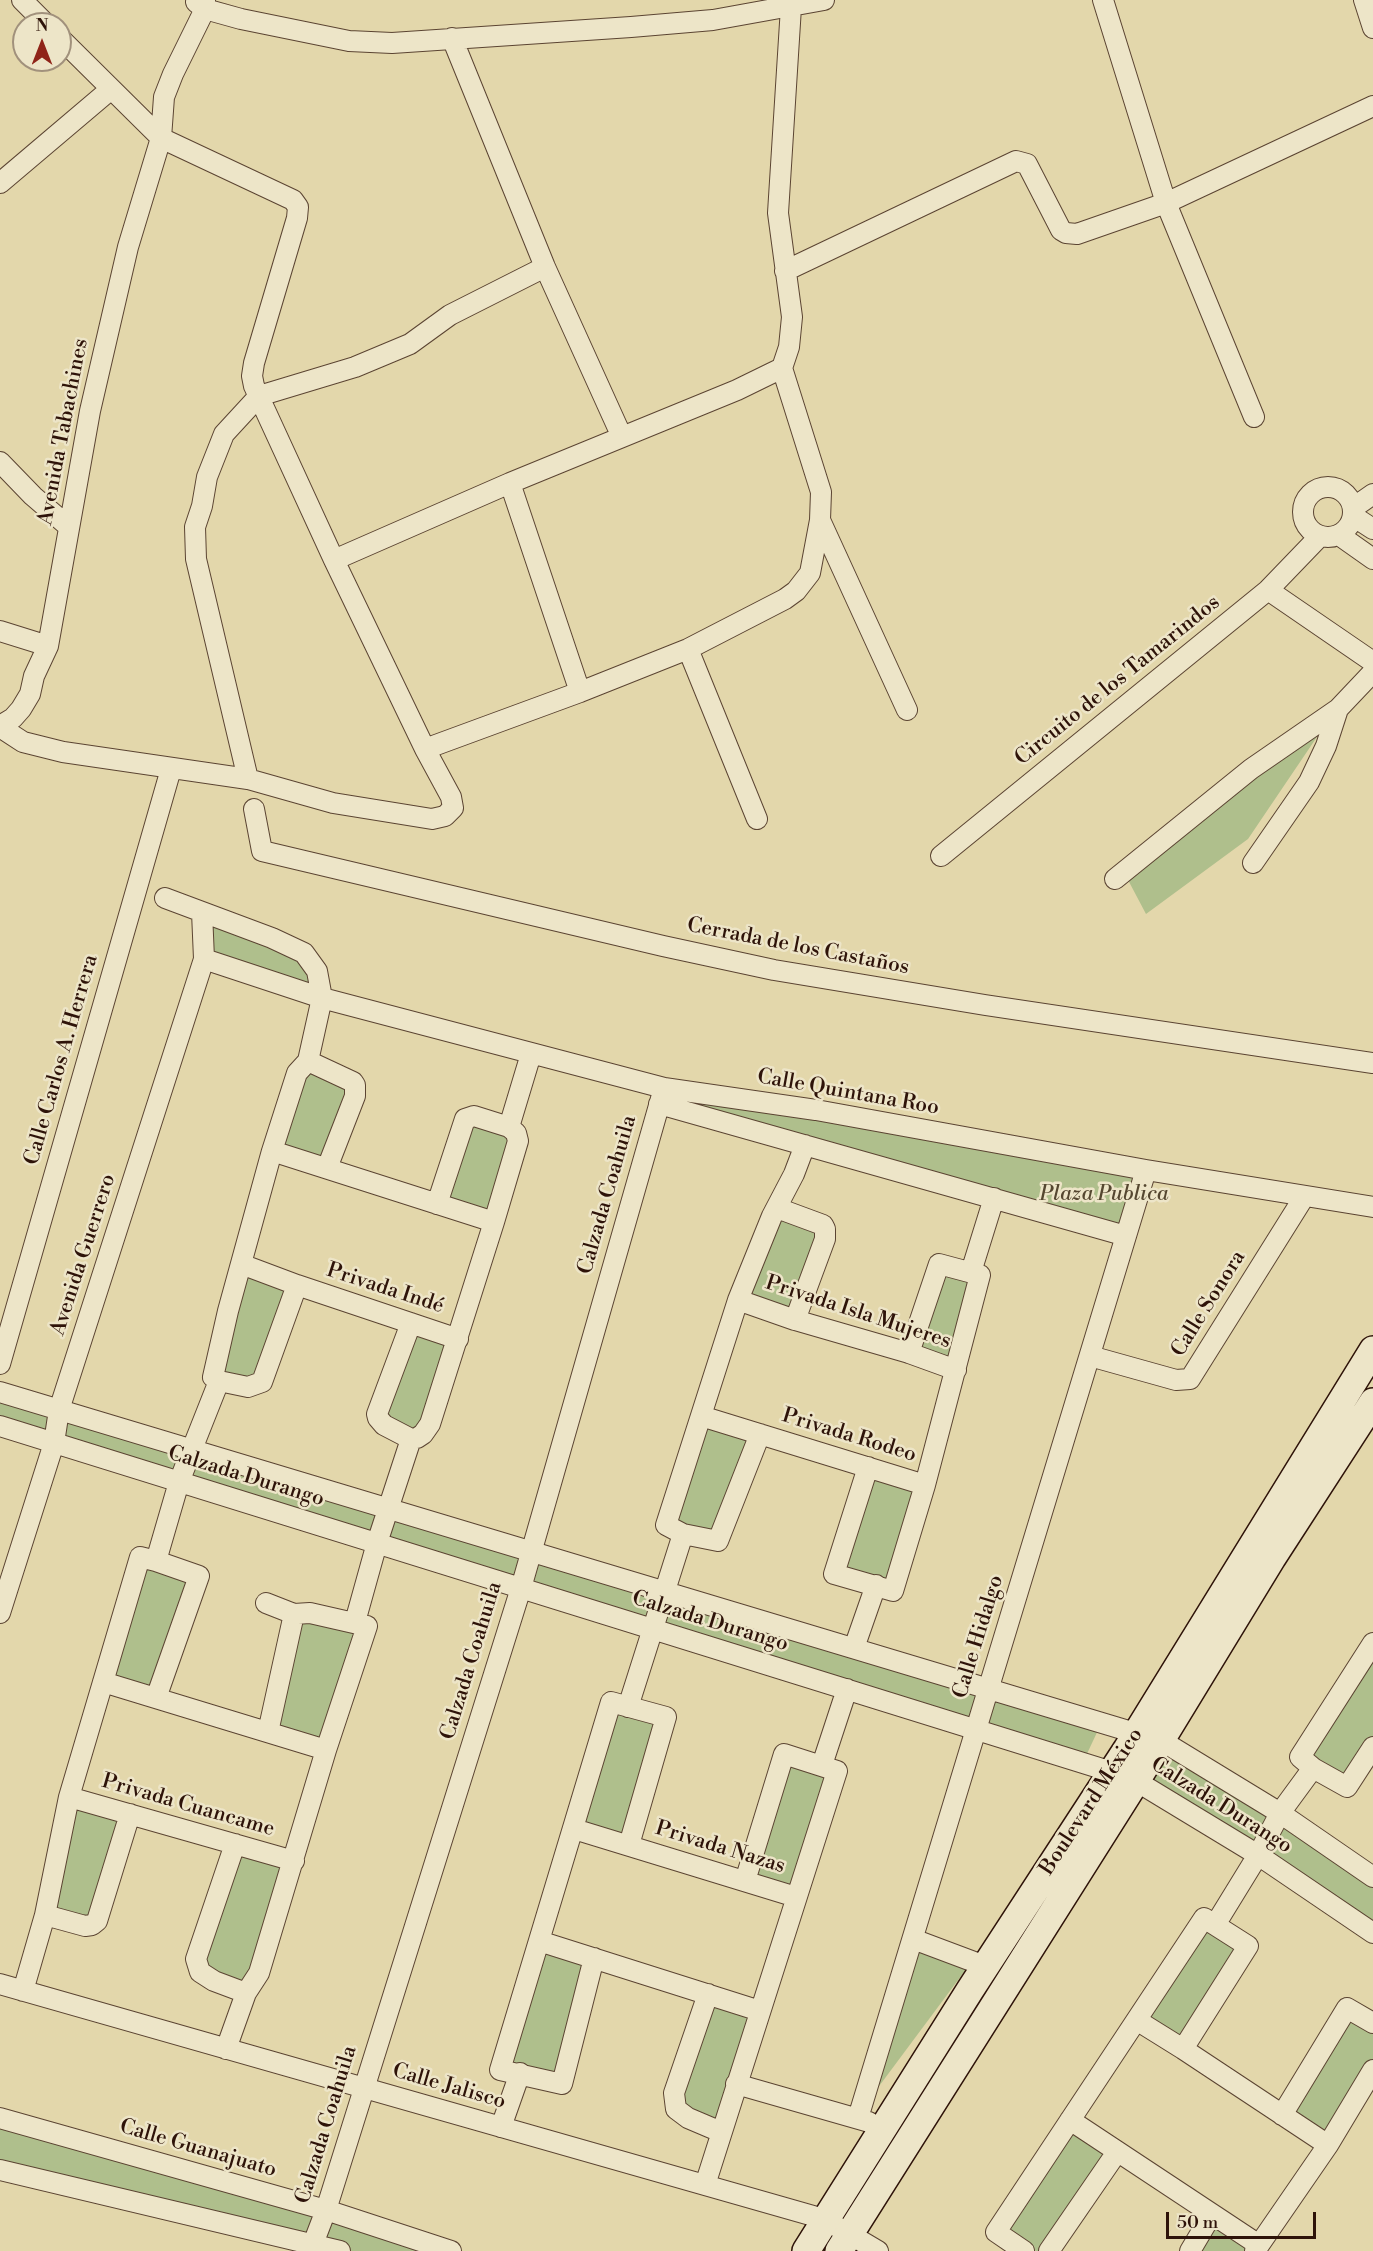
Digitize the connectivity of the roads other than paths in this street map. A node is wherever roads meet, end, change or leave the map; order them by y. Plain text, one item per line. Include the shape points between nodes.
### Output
1 (21, 0) edge
2 (824, 0) edge
3 (1103, 0) edge
4 (1364, 0) edge
5 (201, 3) edge
6 (791, 7) junction
7 (34, 12) edge
8 (1373, 28) edge
9 (452, 38) junction
10 (72, 50) edge
11 (111, 89) junction
12 (1373, 106) edge
13 (161, 138) junction
14 (0, 183) edge
15 (1166, 203) junction
16 (545, 267) junction
17 (785, 271) junction
18 (782, 368) junction
19 (259, 396) junction
20 (1254, 417) dead end
21 (622, 437) junction
22 (0, 462) edge
23 (510, 483) junction
24 (1373, 494) edge
25 (1353, 512) junction
26 (820, 520) junction
27 (69, 527) junction
28 (1373, 529) edge
29 (1329, 536) junction
30 (1373, 559) edge
31 (334, 560) junction
32 (1268, 590) junction
33 (0, 630) edge
34 (48, 646) junction
35 (688, 649) junction
36 (1373, 662) edge
37 (1373, 672) edge
38 (579, 692) junction
39 (1338, 709) junction
40 (907, 710) dead end
41 (0, 726) edge
42 (425, 749) junction
43 (171, 769) junction
44 (248, 779) junction
45 (254, 809) dead end
46 (757, 819) dead end
47 (941, 856) dead end
48 (1252, 863) dead end
49 (1115, 879) dead end
50 (165, 898) dead end
51 (202, 912) junction
52 (204, 959) junction
53 (322, 998) junction
54 (531, 1054) junction
55 (308, 1061) junction
56 (1373, 1063) edge
57 (662, 1096) junction
58 (509, 1127) junction
59 (805, 1145) junction
60 (272, 1151) junction
61 (327, 1168) junction
62 (1146, 1170) junction
63 (1304, 1197) junction
64 (994, 1198) junction
65 (437, 1204) junction
66 (1373, 1207) edge
67 (777, 1209) junction
68 (494, 1222) junction
69 (1126, 1236) junction
70 (241, 1264) junction
71 (971, 1272) junction
72 (297, 1285) junction
73 (738, 1300) junction
74 (795, 1320) junction
75 (411, 1323) junction
76 (458, 1339) junction
77 (1373, 1350) edge
78 (909, 1353) junction
79 (1090, 1356) junction
80 (0, 1364) edge
81 (956, 1370) junction
82 (219, 1381) junction
83 (0, 1392) edge
84 (1373, 1402) edge
85 (59, 1410) junction
86 (701, 1416) junction
87 (0, 1426) edge
88 (760, 1434) junction
89 (411, 1438) junction
90 (54, 1443) junction
91 (191, 1449) junction
92 (868, 1467) junction
93 (179, 1482) junction
94 (925, 1485) junction
95 (388, 1509) junction
96 (683, 1534) junction
97 (377, 1543) junction
98 (531, 1551) junction
99 (156, 1561) junction
100 (876, 1585) junction
101 (520, 1588) junction
102 (665, 1591) junction
103 (266, 1603) dead end
104 (0, 1612) edge
105 (294, 1614) junction
106 (355, 1622) junction
107 (651, 1629) junction
108 (1373, 1644) edge
109 (854, 1648) junction
110 (103, 1682) junction
111 (989, 1688) junction
112 (846, 1689) junction
113 (156, 1698) junction
114 (628, 1707) junction
115 (976, 1729) junction
116 (268, 1732) junction
117 (1136, 1732) junction
118 (1162, 1741) junction
119 (1373, 1747) edge
120 (326, 1750) junction
121 (822, 1765) junction
122 (1313, 1768) junction
123 (1124, 1776) junction
124 (69, 1797) junction
125 (1280, 1813) junction
126 (130, 1814) junction
127 (574, 1829) junction
128 (235, 1844) junction
129 (629, 1845) junction
130 (1258, 1855) junction
131 (294, 1861) junction
132 (1373, 1876) edge
133 (745, 1881) junction
134 (796, 1897) junction
135 (45, 1915) junction
136 (1215, 1925) junction
137 (1373, 1933) edge
138 (913, 1939) junction
139 (539, 1941) junction
140 (594, 1958) junction
141 (985, 1966) junction
142 (0, 1984) edge
143 (24, 1991) junction
144 (246, 1993) junction
145 (708, 1994) junction
146 (760, 2011) junction
147 (1138, 2021) junction
148 (1373, 2023) edge
149 (226, 2049) junction
150 (1183, 2049) junction
151 (1373, 2070) edge
152 (520, 2073) junction
153 (736, 2084) junction
154 (364, 2088) junction
155 (1282, 2115) junction
156 (0, 2118) edge
157 (858, 2118) junction
158 (1070, 2120) junction
159 (501, 2127) junction
160 (884, 2127) junction
161 (721, 2132) junction
162 (1328, 2145) junction
163 (1116, 2152) junction
164 (0, 2170) edge
165 (705, 2185) junction
166 (326, 2210) junction
167 (1212, 2214) junction
168 (824, 2219) junction
169 (845, 2243) edge
170 (314, 2244) junction
171 (1257, 2248) edge
172 (1014, 2249) edge
173 (340, 2251) edge
174 (451, 2251) edge
175 (806, 2251) edge
176 (878, 2251) edge
177 (1049, 2251) edge
178 (1190, 2251) edge

1 - 7 street
2 - 6 street
3 - 15 street
4 - 8 street
5 - 9 street via 242,19 349,41 392,43
5 - 13 street, Avenida Tabachines via 164,97
6 - 9 street via 713,20
6 - 17 street via 778,213
9 - 16 street
10 - 11 street
11 - 13 street
11 - 14 street
12 - 15 street
13 - 19 street via 293,200 298,207 254,363 252,376
13 - 27 street, Avenida Tabachines via 128,247 90,411
15 - 17 street via 1077,234 1066,233 1056,224 1027,164 1016,160
15 - 20 street
16 - 19 street via 450,315 410,344 355,367
16 - 21 street
17 - 18 street via 792,317
18 - 21 street
18 - 26 street via 821,492
19 - 31 street
19 - 44 street via 224,434 207,477 195,527 203,596
21 - 23 street
22 - 27 street
23 - 31 street
23 - 38 street
24 - 25 street
25 - 28 street
25 - 29 street via 1346,530
25 - 29 street via 1350,499 1336,489 1328,487 1314,492 1304,506 1303,517 1306,525
26 - 35 street via 810,573 796,591
26 - 40 street
27 - 34 street, Avenida Tabachines
29 - 30 street
29 - 32 street, Circuito de los Tamarindos
31 - 42 street
32 - 36 street
32 - 47 street, Circuito de los Tamarindos
33 - 34 street
34 - 41 street, Avenida Tabachines via 21,709
35 - 38 street
35 - 46 street
37 - 39 street
38 - 42 street
39 - 48 street via 1309,782
39 - 49 street via 1251,769
41 - 43 street via 24,742 63,752
42 - 44 street via 453,808 445,816 432,819 333,803
43 - 44 street
43 - 80 street, Calle Carlos A. Herrera
45 - 56 street, Cerrada de los Castaños via 262,851 663,946 774,970 973,1004
50 - 51 street
51 - 52 street, Avenida Guerrero
51 - 53 street via 304,953 317,971
52 - 53 street, Calle Quintana Roo
52 - 85 street, Avenida Guerrero
53 - 54 street, Calle Quintana Roo
53 - 55 street
54 - 57 street, Calle Quintana Roo
54 - 58 street
55 - 60 street via 297,1073
55 - 61 street via 355,1085 355,1096
57 - 59 street, Calle Quintana Roo
57 - 62 street, Calle Quintana Roo via 816,1110
57 - 98 street, Calzada Coahuila
58 - 65 street via 474,1116 465,1119
58 - 68 street via 518,1141
59 - 64 street, Calle Quintana Roo
59 - 67 street, Privada Isla Mujeres
60 - 61 street
60 - 70 street
61 - 65 street
62 - 63 street, Calle Quintana Roo
62 - 69 street, Calle Hidalgo
63 - 66 street, Calle Quintana Roo
63 - 79 street, Calle Sonora via 1190,1378 1176,1380
64 - 69 street, Calle Quintana Roo
64 - 71 street
65 - 68 street
67 - 73 street, Privada Isla Mujeres
67 - 74 street via 825,1229 825,1239
68 - 76 street
69 - 79 street, Calle Hidalgo
70 - 72 street, Privada Indé
70 - 82 street via 212,1374
71 - 78 street via 939,1264
71 - 81 street via 980,1275
72 - 75 street, Privada Indé
72 - 82 street, Privada Indé via 262,1382 248,1387
73 - 74 street, Privada Isla Mujeres
73 - 86 street
74 - 78 street, Privada Isla Mujeres
75 - 76 street, Privada Indé
75 - 89 street via 377,1414 384,1425
76 - 89 street via 430,1424 423,1434
77 - 117 main road, Boulevard México
78 - 81 street, Privada Isla Mujeres
79 - 111 street, Calle Hidalgo
81 - 94 street
82 - 91 street
83 - 85 street, Calzada Durango
84 - 118 main road, Boulevard México via 1272,1558
85 - 90 street, Avenida Guerrero
85 - 91 street, Calzada Durango
86 - 88 street, Privada Rodeo
86 - 96 street via 666,1525
87 - 90 street, Calzada Durango
88 - 92 street, Privada Rodeo
88 - 96 street, Privada Rodeo via 718,1541
89 - 95 street
90 - 93 street, Calzada Durango
90 - 104 street, Avenida Guerrero
91 - 93 street
91 - 95 street, Calzada Durango
92 - 94 street, Privada Rodeo
92 - 100 street via 834,1574
93 - 97 street, Calzada Durango
93 - 99 street
94 - 100 street via 893,1591
95 - 97 street
95 - 98 street, Calzada Durango
96 - 102 street
97 - 101 street, Calzada Durango
97 - 106 street
98 - 101 street, Calzada Coahuila
98 - 102 street, Calzada Durango
99 - 110 street via 140,1557
99 - 113 street via 199,1576
100 - 109 street
101 - 107 street, Calzada Durango
101 - 154 street, Calzada Coahuila
102 - 107 street
102 - 109 street, Calzada Durango
103 - 105 street
105 - 106 street via 310,1613
105 - 116 street
106 - 120 street via 367,1626
107 - 112 street, Calzada Durango
107 - 114 street
108 - 122 street via 1300,1757
109 - 111 street, Calzada Durango
110 - 113 street
110 - 124 street
111 - 115 street, Calle Hidalgo
111 - 117 street, Calzada Durango
112 - 115 street, Calzada Durango
112 - 121 street
113 - 116 street
114 - 127 street via 611,1702
114 - 129 street, Privada Nazas via 666,1717
115 - 123 street, Calzada Durango
115 - 138 street, Calle Hidalgo
116 - 120 street
117 - 118 street, Calzada Durango
117 - 123 main road, Boulevard México
118 - 123 main road, Boulevard México
118 - 125 street, Calzada Durango
119 - 122 street via 1347,1787
120 - 131 street
121 - 133 street via 784,1754
121 - 134 street via 837,1771
122 - 125 street
123 - 130 street, Calzada Durango
123 - 141 main road, Boulevard México
123 - 169 main road, Boulevard México
124 - 126 street, Privada Cuancame
124 - 135 street
125 - 130 street
125 - 132 street, Calzada Durango
126 - 128 street, Privada Cuancame
126 - 135 street via 97,1921 85,1926
127 - 129 street, Privada Nazas
127 - 139 street
128 - 131 street, Privada Cuancame
128 - 144 street via 196,1959 200,1972
129 - 133 street, Privada Nazas
130 - 136 street
130 - 137 street, Calzada Durango
131 - 144 street via 259,1973
133 - 134 street, Privada Nazas
134 - 146 street
135 - 143 street
136 - 147 street via 1204,1918
136 - 150 street via 1248,1946
138 - 141 street
138 - 157 street, Calle Hidalgo
139 - 140 street
139 - 152 street via 500,2070
140 - 145 street
140 - 152 street via 562,2084
141 - 160 main road, Boulevard México
142 - 143 street, Calle Jalisco
143 - 149 street, Calle Jalisco
144 - 149 street
145 - 146 street
145 - 161 street via 674,2093 676,2109
146 - 153 street
147 - 150 street
147 - 158 street
148 - 155 street via 1347,2008
149 - 154 street, Calle Jalisco
150 - 155 street
151 - 162 street
152 - 159 street
153 - 157 street
153 - 161 street
154 - 159 street, Calle Jalisco
154 - 166 street, Calzada Coahuila
155 - 162 street
156 - 166 street, Calle Guanajuato
157 - 160 street
158 - 163 street
158 - 172 street via 996,2232
159 - 165 street, Calle Jalisco
160 - 168 main road, Boulevard México
161 - 165 street
162 - 171 street
163 - 167 street
163 - 177 street
164 - 170 street
165 - 168 street, Calle Jalisco
166 - 170 street, Calzada Coahuila
166 - 174 street, Calle Guanajuato
167 - 171 street
167 - 178 street
168 - 169 street, Calle Jalisco
168 - 175 main road, Boulevard México
169 - 176 street, Calle Jalisco
170 - 173 street

